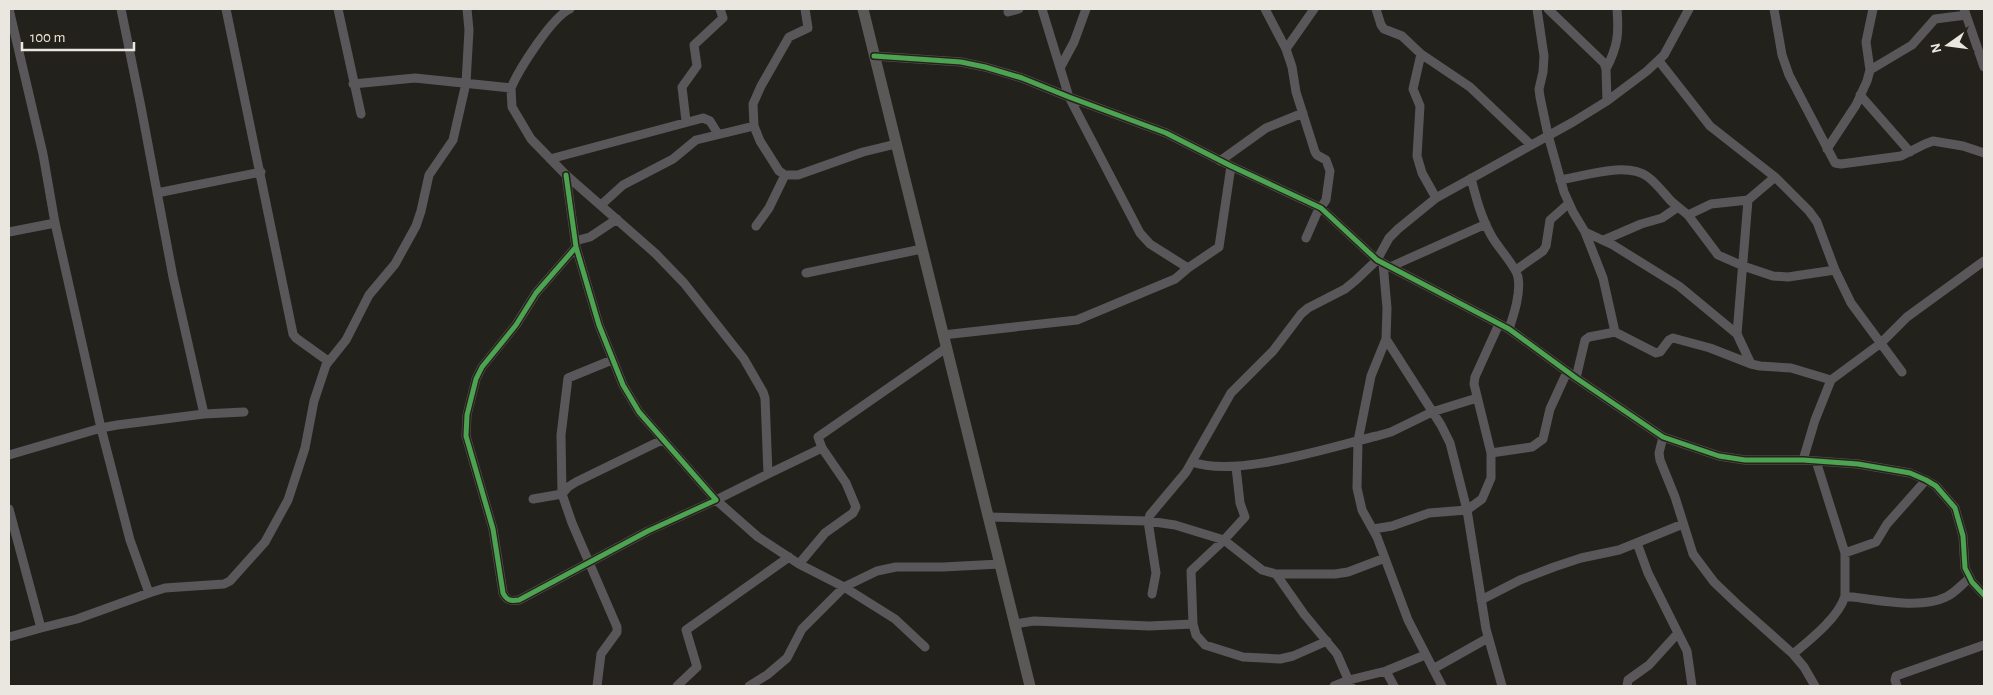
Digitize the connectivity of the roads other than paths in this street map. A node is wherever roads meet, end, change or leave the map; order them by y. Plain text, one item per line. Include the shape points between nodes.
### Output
1 (9, 9) edge
2 (121, 9) edge
3 (226, 9) edge
4 (338, 9) edge
5 (467, 9) edge
6 (570, 9) edge
7 (720, 9) edge
8 (805, 9) edge
9 (863, 9) edge
10 (1019, 9) edge
11 (1042, 9) edge
12 (1086, 9) edge
13 (1265, 9) edge
14 (1314, 9) edge
15 (1376, 9) edge
16 (1537, 9) edge
17 (1548, 9) edge
18 (1618, 9) edge
19 (1690, 9) edge
20 (1774, 9) edge
21 (1873, 9) edge
22 (1008, 12) dead end
23 (1965, 12) edge
24 (1286, 49) junction
25 (1421, 54) junction
26 (874, 56) junction
27 (1659, 61) junction
28 (1984, 66) edge
29 (1060, 68) junction
30 (1606, 69) junction
31 (1870, 70) junction
32 (466, 83) junction
33 (353, 84) junction
34 (511, 88) junction
35 (1860, 95) junction
36 (1069, 97) junction
37 (1607, 101) junction
38 (1303, 113) junction
39 (361, 114) dead end
40 (686, 121) junction
41 (754, 126) junction
42 (718, 134) junction
43 (1548, 135) junction
44 (896, 144) junction
45 (1530, 144) junction
46 (1827, 149) junction
47 (1910, 152) junction
48 (1984, 153) edge
49 (550, 159) junction
50 (1220, 161) junction
51 (1231, 166) junction
52 (261, 172) junction
53 (566, 175) junction
54 (785, 175) junction
55 (1775, 177) junction
56 (1471, 178) junction
57 (1560, 180) junction
58 (158, 193) junction
59 (1436, 198) junction
60 (1748, 200) junction
61 (1568, 204) junction
62 (602, 205) junction
63 (1678, 207) junction
64 (1320, 208) junction
65 (1688, 215) junction
66 (617, 219) junction
67 (54, 223) junction
68 (1486, 224) junction
69 (756, 226) dead end
70 (9, 232) edge
71 (1586, 232) junction
72 (1306, 238) dead end
73 (1604, 240) junction
74 (576, 244) junction
75 (922, 249) junction
76 (1984, 261) edge
77 (1384, 263) junction
78 (1743, 266) junction
79 (1188, 268) junction
80 (1516, 270) junction
81 (1835, 270) junction
82 (806, 274) dead end
83 (1499, 324) junction
84 (1509, 329) junction
85 (1615, 332) junction
86 (1737, 334) junction
87 (943, 336) junction
88 (1386, 339) junction
89 (1881, 343) junction
90 (946, 348) junction
91 (612, 360) junction
92 (328, 361) junction
93 (1751, 364) junction
94 (1567, 372) junction
95 (1902, 372) dead end
96 (1576, 378) junction
97 (1831, 380) junction
98 (1477, 398) junction
99 (244, 412) dead end
100 (1432, 412) junction
101 (204, 414) junction
102 (101, 428) junction
103 (1663, 437) junction
104 (662, 440) junction
105 (1358, 441) junction
106 (822, 448) junction
107 (1491, 453) junction
108 (9, 455) edge
109 (1803, 460) junction
110 (1816, 461) junction
111 (1192, 462) junction
112 (1236, 467) junction
113 (768, 474) junction
114 (1926, 480) junction
115 (562, 494) junction
116 (533, 499) dead end
117 (716, 500) junction
118 (9, 509) edge
119 (1467, 510) junction
120 (989, 517) junction
121 (1148, 521) junction
122 (1683, 524) junction
123 (1373, 529) junction
124 (1224, 540) junction
125 (1637, 543) junction
126 (1845, 553) junction
127 (789, 557) junction
128 (1385, 558) junction
129 (589, 562) junction
130 (799, 564) junction
131 (1000, 564) junction
132 (1276, 574) junction
133 (1970, 578) junction
134 (844, 587) junction
135 (149, 593) junction
136 (1152, 594) dead end
137 (1984, 595) edge
138 (1845, 596) junction
139 (1481, 600) junction
140 (1014, 624) junction
141 (1193, 624) junction
142 (41, 628) junction
143 (1678, 633) junction
144 (9, 637) edge
145 (1488, 638) junction
146 (1327, 642) junction
147 (1984, 645) edge
148 (925, 647) dead end
149 (1793, 654) junction
150 (1425, 655) junction
151 (1433, 669) junction
152 (1386, 671) junction
153 (1350, 683) edge
154 (598, 686) edge
155 (677, 686) edge
156 (750, 686) edge
157 (1030, 686) edge
158 (1334, 686) edge
159 (1394, 686) edge
160 (1442, 686) edge
161 (1502, 686) edge
162 (1627, 686) edge
163 (1692, 686) edge
164 (1815, 686) edge
165 (1896, 686) edge

1 - 67 street via 43,154
2 - 58 street
3 - 52 street
4 - 33 street
5 - 32 street
6 - 34 street via 552,25
7 - 40 street via 723,18 694,45 696,66 682,87
8 - 41 street via 808,28 789,37 755,98
9 - 26 main road
10 - 22 street
11 - 29 street
12 - 29 street
13 - 24 street
14 - 24 street
15 - 25 street via 1381,25 1402,36
16 - 43 street via 1544,56 1539,89
17 - 30 street via 1604,63
18 - 30 street via 1619,38
19 - 27 street
20 - 46 street via 1789,75
21 - 31 street via 1866,42
23 - 28 street
23 - 31 street via 1935,19 1912,45
24 - 38 street
25 - 45 street via 1470,87
25 - 59 street via 1413,89 1420,106 1417,156
26 - 36 street via 961,62 985,67
26 - 44 main road
27 - 37 street
27 - 55 street via 1710,126
29 - 36 street
30 - 37 street
31 - 35 street
32 - 33 street via 415,78
32 - 34 street
32 - 92 street via 453,140 429,175 416,226 395,264 368,295 346,340
33 - 39 street
34 - 49 street via 512,107 519,120
35 - 46 street
35 - 47 street
36 - 50 street via 1154,127
36 - 79 street via 1140,233 1150,244
37 - 43 street
38 - 50 street via 1260,132
38 - 64 street via 1315,152 1326,160 1330,171 1326,200
40 - 42 street via 707,119
40 - 49 street
41 - 42 street
41 - 54 street via 760,141
42 - 62 street via 696,140 673,159 623,185
43 - 45 street
43 - 57 street
44 - 54 street via 798,175
44 - 75 main road
45 - 56 street
46 - 47 street via 1835,163 1841,164 1891,158
47 - 48 street via 1933,141
49 - 53 street
50 - 51 street
51 - 64 street
51 - 79 street via 1219,247
52 - 58 street
52 - 92 street via 293,334
53 - 62 street
53 - 74 street
54 - 69 street
55 - 60 street
55 - 81 street via 1810,211
56 - 59 street
56 - 68 street
57 - 61 street
57 - 63 street via 1630,169 1650,178
58 - 101 street
59 - 77 street via 1389,238
60 - 65 street via 1711,204
60 - 78 street
61 - 71 street
61 - 80 street via 1550,220 1543,250
62 - 66 street
63 - 65 street
63 - 73 street via 1662,218
64 - 72 street
64 - 77 street
65 - 78 street via 1718,255
66 - 74 street
66 - 113 street via 684,283 744,359 765,398
67 - 70 street
67 - 102 street
68 - 77 street
68 - 80 street via 1501,252
71 - 73 street
71 - 85 street via 1604,278
73 - 86 street via 1679,286
74 - 91 street
74 - 129 street via 482,366 467,415 466,436 493,529 506,598 519,600
75 - 82 street
75 - 87 main road
76 - 89 street via 1907,317
77 - 83 street
77 - 88 street
77 - 111 street via 1301,314 1274,351 1231,393
78 - 81 street via 1773,276 1788,277
78 - 86 street
79 - 87 street via 1175,278 1077,320
80 - 84 street via 1516,303
81 - 89 street via 1851,303
83 - 84 street
83 - 98 street via 1475,377
84 - 94 street
85 - 93 street via 1656,353 1673,338
85 - 96 street via 1585,340
86 - 93 street
87 - 90 main road
88 - 100 street
88 - 105 street via 1371,376
89 - 95 street
89 - 97 street
90 - 106 street via 818,437
90 - 120 main road
91 - 104 street via 639,412
91 - 115 street via 566,380 561,435
92 - 135 street via 288,500 265,542 224,584 165,588
93 - 97 street via 1791,368
94 - 96 street
94 - 107 street via 1550,409 1543,439 1532,447
96 - 103 street
97 - 109 street
98 - 100 street
98 - 107 street
99 - 101 street
100 - 105 street via 1391,432
100 - 119 street via 1450,443
101 - 102 street
102 - 108 street
102 - 135 street via 130,540
103 - 109 street via 1719,456 1745,460
103 - 122 street via 1660,460
104 - 115 street via 576,482
104 - 117 street
105 - 112 street
105 - 123 street via 1357,488 1362,510
106 - 113 street
106 - 130 street via 846,483 855,510 825,533
107 - 119 street via 1492,478 1487,491
109 - 110 street
110 - 114 street via 1893,470
110 - 126 street
111 - 112 street via 1209,467
111 - 121 street via 1152,510
112 - 124 street via 1245,517
113 - 117 street
114 - 126 street via 1887,524 1876,542
114 - 133 street via 1936,486 1955,508 1963,536 1965,568
115 - 116 street
115 - 129 street
117 - 127 street via 758,537
117 - 129 street
118 - 142 street
119 - 123 street via 1428,513 1400,524
119 - 139 street
120 - 121 street
120 - 131 main road
121 - 124 street via 1175,525
121 - 136 street via 1156,573
122 - 125 street
122 - 149 street via 1701,567
123 - 128 street
124 - 132 street via 1262,570
124 - 141 street via 1191,571
125 - 139 street via 1571,560
125 - 143 street
126 - 138 street
127 - 130 street
127 - 155 street via 686,630 698,667
128 - 132 street via 1335,574
128 - 150 street
129 - 154 street via 618,627 601,654
130 - 134 street
131 - 134 street via 896,567 877,571
131 - 140 main road
132 - 146 street
133 - 137 street
133 - 138 street via 1948,596 1930,602 1904,603
134 - 148 street via 895,619
134 - 156 street via 802,629 787,658
135 - 142 street
138 - 149 street via 1836,612
139 - 145 street
140 - 141 street via 1034,621 1148,626
140 - 157 main road
141 - 146 street via 1205,645 1243,657 1293,656
142 - 144 street
143 - 162 street via 1649,665 1628,680
143 - 163 street via 1689,658
145 - 151 street
145 - 161 street
146 - 153 street via 1337,654
147 - 165 street via 1896,676
149 - 164 street
150 - 151 street
150 - 152 street
151 - 160 street
152 - 153 street
152 - 159 street
153 - 158 street

